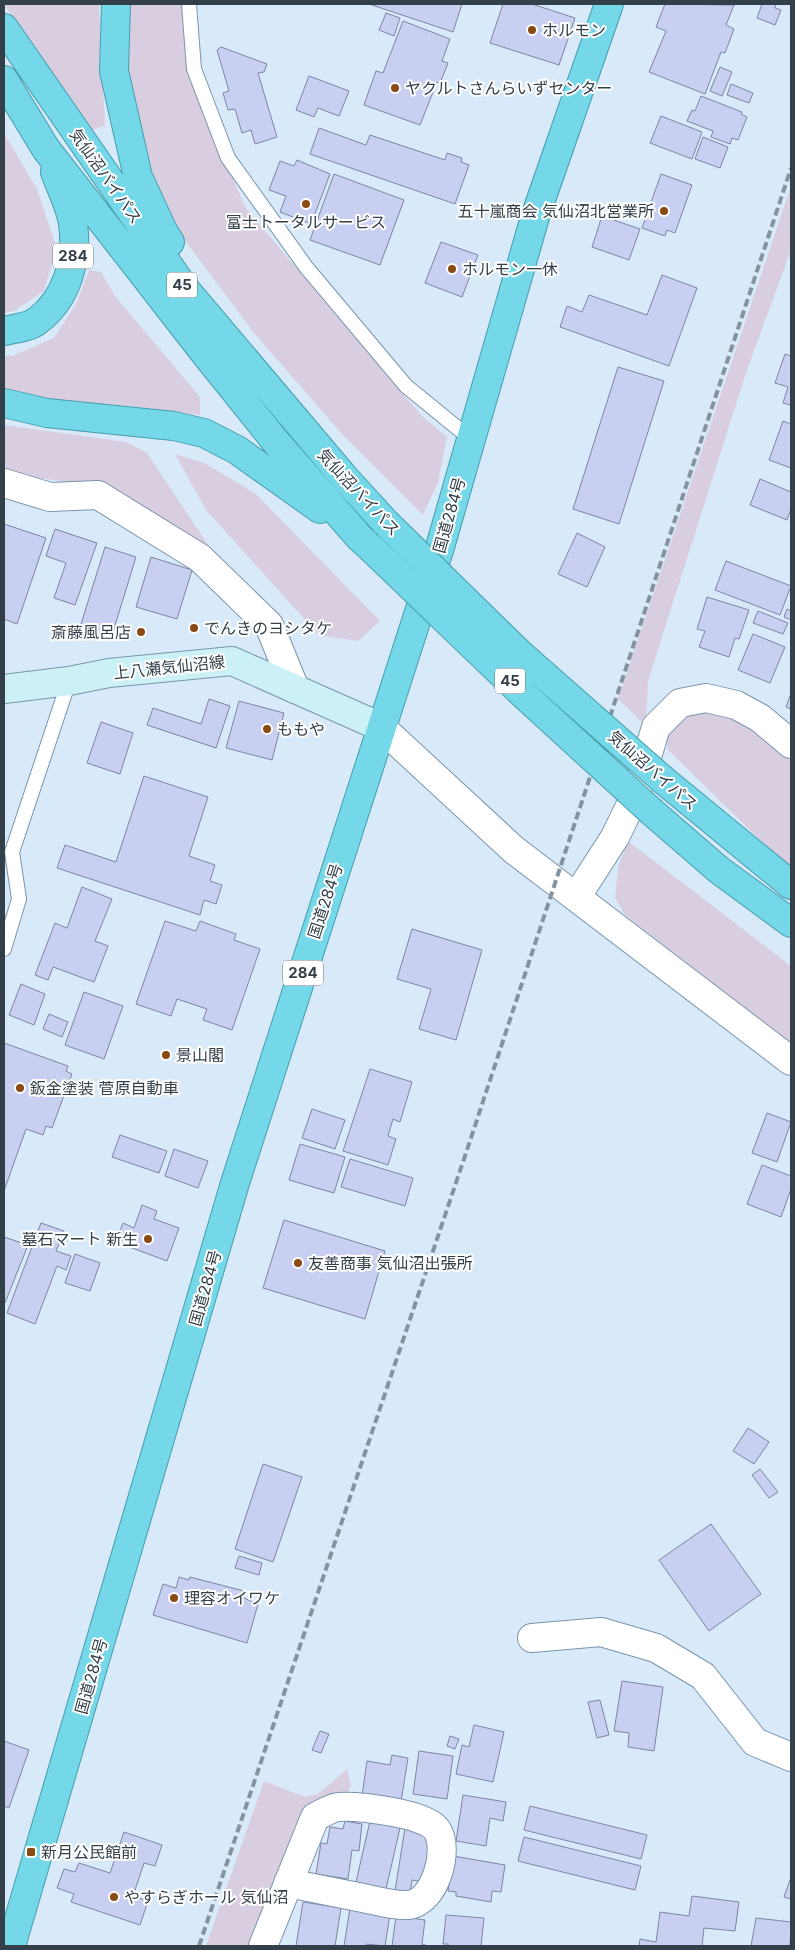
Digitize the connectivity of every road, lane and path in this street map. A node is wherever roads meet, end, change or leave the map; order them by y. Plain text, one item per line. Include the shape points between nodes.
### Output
1 (116, 4) edge
2 (189, 4) edge
3 (609, 4) edge
4 (4, 28) edge
5 (4, 80) edge
6 (46, 149) junction
7 (4, 331) edge
8 (4, 403) edge
9 (471, 439) junction
10 (344, 477) junction
11 (4, 482) edge
12 (366, 543) junction
13 (69, 681) junction
14 (4, 689) edge
15 (295, 689) junction
16 (381, 727) junction
17 (791, 744) edge
18 (791, 885) edge
19 (577, 896) junction
20 (791, 923) edge
21 (4, 949) edge
22 (791, 1062) edge
23 (532, 1638) dead end
24 (791, 1757) edge
25 (288, 1884) junction
26 (12, 1946) edge
27 (263, 1946) edge

1 - 10 highway via 114,71 138,177 162,231
2 - 9 lane via 194,69 228,158 306,267 406,386
3 - 9 highway, 国道284号 / 284 via 535,217
4 - 10 highway, 気仙沼バイパス / 45 via 185,289
5 - 6 highway, 気仙沼バイパス / 45
6 - 7 highway, 284 via 73,223 74,252 70,275 57,301 36,323
6 - 12 highway, 気仙沼バイパス / 45 via 276,442
8 - 12 highway via 47,413 174,426 204,433 237,450
9 - 16 highway, 国道284号 / 284 via 440,547
10 - 18 highway, 気仙沼バイパス / 45, bridge via 386,523 519,653 662,779
11 - 15 street via 50,496 98,495 200,558 269,624
12 - 20 highway, 気仙沼バイパス / 45, bridge via 652,812 719,870
13 - 14 main road, 上八瀬気仙沼線
13 - 15 main road, 上八瀬気仙沼線 via 109,673 232,661
13 - 21 lane via 12,852 19,899
15 - 16 main road, 上八瀬気仙沼線
16 - 19 street via 514,850
16 - 26 highway, 国道284号 / 284 via 235,1183
17 - 19 street via 760,718 736,705 706,698 680,703 656,727 636,794 615,837
19 - 22 street
23 - 24 street via 601,1632 656,1648 703,1676 755,1742
25 - 25 street via 315,1817 337,1807 358,1807 416,1817 438,1830 441,1850 438,1877 427,1897 409,1905
25 - 27 street

